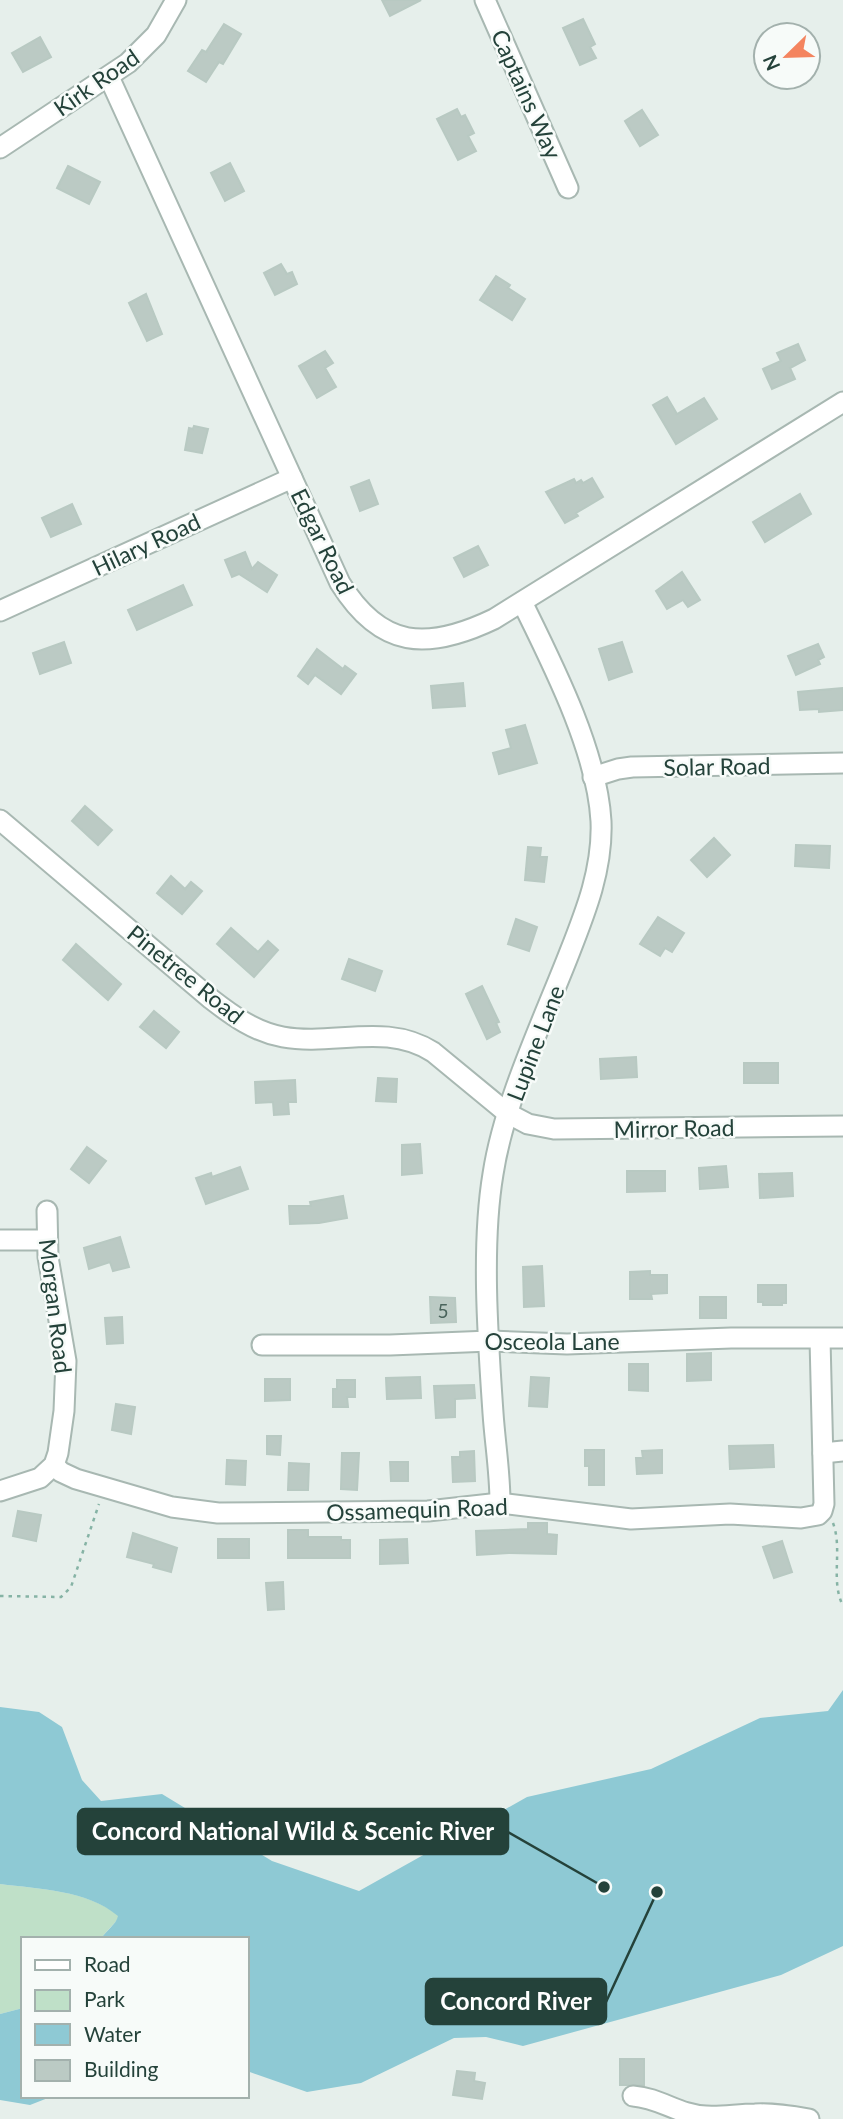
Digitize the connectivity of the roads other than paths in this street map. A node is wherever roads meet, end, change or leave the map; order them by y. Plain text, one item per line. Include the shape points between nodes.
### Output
1 (176, 0) edge
2 (485, 0) edge
3 (109, 77) junction
4 (0, 148) edge
5 (568, 188) dead end
6 (843, 402) edge
7 (292, 478) junction
8 (522, 602) junction
9 (0, 611) edge
10 (843, 763) edge
11 (593, 777) junction
12 (0, 820) edge
13 (507, 1113) junction
14 (843, 1126) edge
15 (47, 1212) dead end
16 (0, 1240) edge
17 (47, 1240) junction
18 (843, 1338) edge
19 (820, 1339) junction
20 (490, 1341) junction
21 (262, 1345) dead end
22 (843, 1451) edge
23 (823, 1452) junction
24 (54, 1465) junction
25 (0, 1491) edge
26 (500, 1503) junction
27 (633, 2096) dead end
28 (809, 2119) edge

1 - 3 street, Kirk Road via 150,42
2 - 5 street, Captains Way
3 - 4 street, Kirk Road
3 - 7 street, Edgar Road
6 - 8 street, Edgar Road
7 - 8 street, Edgar Road via 341,583 364,616 380,627 397,636 434,640 475,628
7 - 9 street, Hilary Road
8 - 11 street, Lupine Lane via 561,686
10 - 11 street, Solar Road via 632,767
11 - 13 street, Lupine Lane via 601,818 594,886
12 - 13 street, Pinetree Road via 240,1020 283,1037 389,1036 412,1041 433,1052
13 - 14 street, Mirror Road via 528,1124 554,1129
13 - 20 street, Lupine Lane via 491,1191
15 - 17 street, Morgan Road
16 - 17 street
17 - 24 street, Morgan Road via 65,1361 64,1411
18 - 19 street, Osceola Lane
19 - 20 street, Osceola Lane
19 - 23 street
20 - 21 street, Osceola Lane
20 - 26 street, Lupine Lane
22 - 23 street
23 - 26 street, Ossamequin Road via 822,1511 801,1518 730,1514 631,1519
24 - 25 street via 30,1483
24 - 26 street, Ossamequin Road via 68,1476 104,1487 186,1510 218,1513 428,1511
27 - 28 street via 650,2097 693,2115

